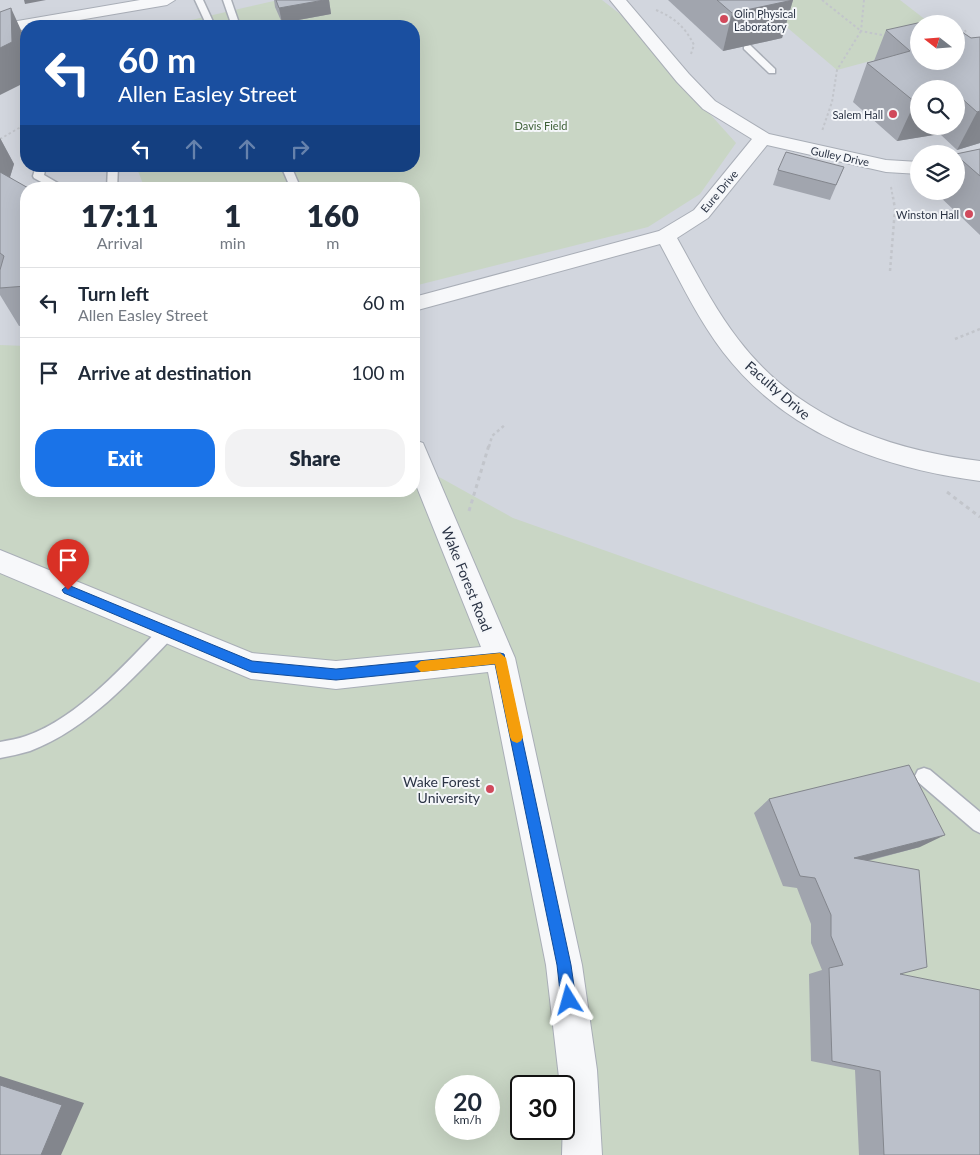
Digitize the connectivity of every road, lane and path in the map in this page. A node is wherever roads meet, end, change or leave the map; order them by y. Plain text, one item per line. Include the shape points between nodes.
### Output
1 (167, 0) edge
2 (199, 0) edge
3 (227, 0) edge
4 (618, 0) edge
5 (864, 0) edge
6 (655, 9) dead end
7 (52, 20) edge
8 (208, 20) edge
9 (234, 20) edge
10 (20, 26) edge
11 (0, 29) edge
12 (965, 30) dead end
13 (890, 36) edge
14 (969, 41) edge
15 (747, 47) edge
16 (687, 59) dead end
17 (772, 71) dead end
18 (20, 127) edge
19 (763, 138) junction
20 (0, 139) edge
21 (886, 166) junction
22 (910, 167) edge
23 (39, 172) edge
24 (50, 182) edge
25 (666, 236) junction
26 (890, 270) dead end
27 (420, 302) edge
28 (980, 330) edge
29 (955, 338) dead end
30 (506, 424) dead end
31 (420, 464) edge
32 (980, 471) edge
33 (448, 532) junction
34 (0, 561) edge
35 (168, 631) junction
36 (500, 658) junction
37 (0, 750) edge
38 (924, 776) dead end
39 (980, 824) edge
40 (582, 1155) edge

1 - 7 street
2 - 8 lane
3 - 9 lane
4 - 19 street via 709,105
5 - 13 path via 861,31
6 - 16 path via 677,19 688,32 694,45
10 - 11 street
12 - 14 path
15 - 17 lane
18 - 20 path
19 - 21 street, Gulley Drive
19 - 25 street, Eure Drive via 702,214
21 - 22 street, Gulley Drive
21 - 26 path via 895,209
23 - 24 lane via 38,176
25 - 27 street, Eure Drive
25 - 32 street, Faculty Drive via 707,311 733,348 796,408 862,445 946,468
28 - 29 path
30 - 33 path via 492,436 468,513
31 - 33 street, Wake Forest Road
33 - 36 street, Wake Forest Road
34 - 35 street
35 - 36 street via 251,666 336,675
35 - 37 lane via 126,675 84,711 33,742
36 - 40 street, Wake Forest Road via 564,965 578,1070
38 - 39 lane

